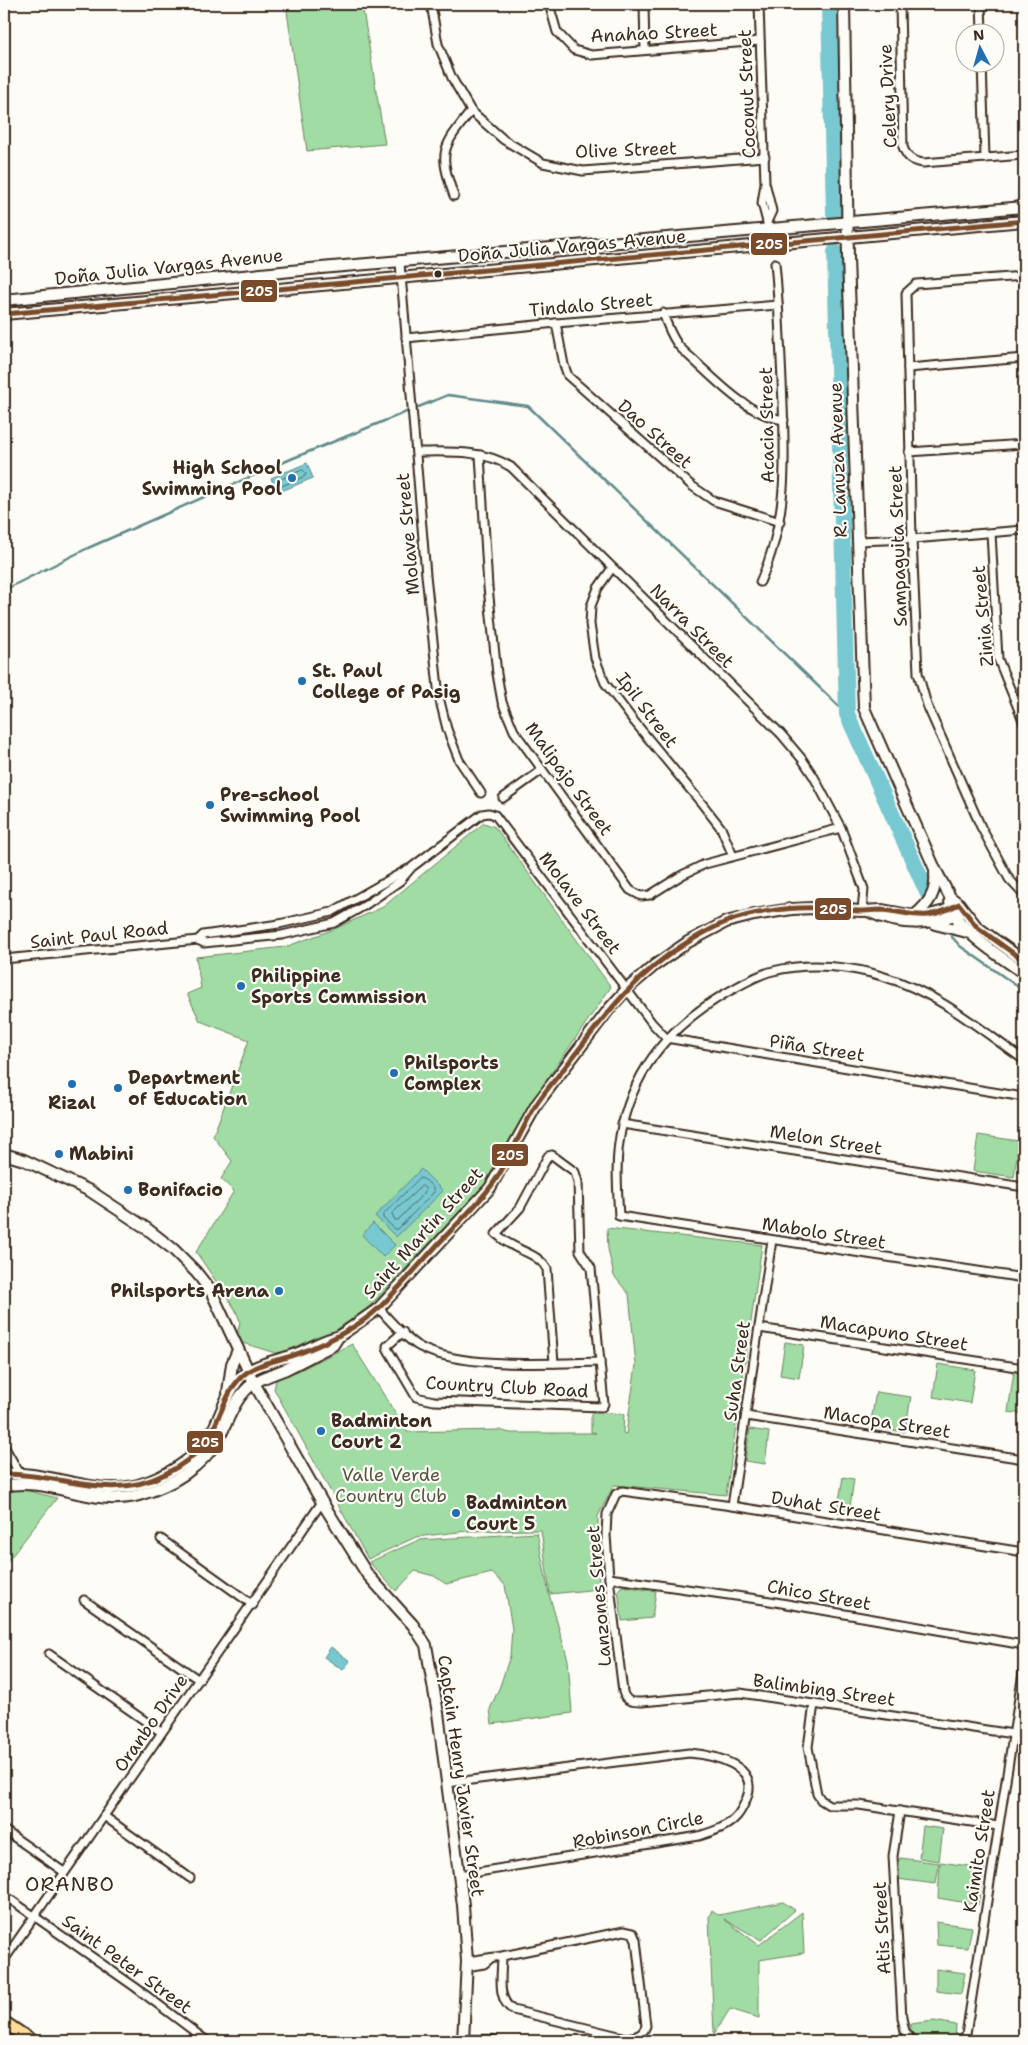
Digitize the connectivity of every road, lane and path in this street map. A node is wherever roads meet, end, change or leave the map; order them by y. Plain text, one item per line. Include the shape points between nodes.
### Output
1 (431, 4) edge
2 (549, 4) edge
3 (644, 4) edge
4 (759, 4) edge
5 (844, 4) edge
6 (900, 4) edge
7 (981, 4) edge
8 (982, 22) edge
9 (760, 41) junction
10 (645, 50) junction
11 (982, 72) edge
12 (471, 111) junction
13 (1024, 154) edge
14 (765, 157) junction
15 (985, 158) junction
16 (454, 196) dead end
17 (1024, 207) edge
18 (1024, 221) edge
19 (847, 224) junction
20 (768, 226) junction
21 (847, 237) junction
22 (769, 244) junction
23 (400, 263) junction
24 (776, 263) dead end
25 (1024, 276) edge
26 (401, 278) junction
27 (4, 300) edge
28 (778, 304) junction
29 (663, 313) junction
30 (4, 314) edge
31 (556, 323) junction
32 (406, 338) junction
33 (1024, 358) edge
34 (908, 368) junction
35 (784, 420) junction
36 (1024, 444) edge
37 (416, 452) junction
38 (909, 452) junction
39 (480, 455) junction
40 (780, 522) junction
41 (1024, 530) edge
42 (991, 532) junction
43 (912, 539) junction
44 (857, 541) junction
45 (612, 568) junction
46 (760, 582) dead end
47 (1024, 723) edge
48 (542, 770) junction
49 (481, 792) dead end
50 (503, 798) dead end
51 (488, 812) joint
52 (841, 828) junction
53 (733, 856) junction
54 (412, 867) junction
55 (935, 869) junction
56 (1024, 895) edge
57 (957, 909) junction
58 (865, 911) junction
59 (914, 916) junction
60 (924, 923) junction
61 (968, 932) junction
62 (198, 940) junction
63 (4, 959) edge
64 (1024, 962) edge
65 (1024, 973) edge
66 (627, 989) junction
67 (666, 1038) junction
68 (1024, 1060) edge
69 (1024, 1097) edge
70 (622, 1124) junction
71 (4, 1154) edge
72 (1024, 1187) edge
73 (772, 1240) junction
74 (1024, 1278) edge
75 (379, 1308) junction
76 (759, 1328) junction
77 (403, 1332) junction
78 (338, 1337) junction
79 (238, 1350) junction
80 (600, 1362) junction
81 (554, 1363) junction
82 (1024, 1368) edge
83 (248, 1372) junction
84 (254, 1383) junction
85 (227, 1398) junction
86 (746, 1416) junction
87 (4, 1446) edge
88 (1024, 1459) edge
89 (19, 1472) junction
90 (4, 1474) edge
91 (24, 1484) junction
92 (4, 1486) edge
93 (622, 1491) joint
94 (322, 1502) junction
95 (732, 1506) junction
96 (161, 1540) dead end
97 (1024, 1552) edge
98 (608, 1578) junction
99 (84, 1600) dead end
100 (253, 1605) junction
101 (1024, 1645) edge
102 (49, 1654) dead end
103 (1024, 1666) edge
104 (199, 1680) junction
105 (629, 1701) joint
106 (814, 1704) junction
107 (161, 1732) junction
108 (1013, 1734) junction
109 (447, 1783) junction
110 (900, 1811) junction
111 (104, 1816) junction
112 (998, 1826) junction
113 (4, 1830) edge
114 (64, 1872) junction
115 (460, 1876) junction
116 (190, 1878) dead end
117 (4, 1895) edge
118 (34, 1916) junction
119 (502, 1956) junction
120 (4, 1960) edge
121 (467, 1964) junction
122 (4, 2022) edge
123 (32, 2041) edge
124 (207, 2041) edge
125 (462, 2041) edge
126 (493, 2041) edge
127 (912, 2041) edge
128 (965, 2041) edge

1 - 12 street, Olive Street via 438,44
2 - 10 street, Anahao Street via 558,32 574,50 592,54
3 - 10 street
4 - 9 street, Coconut Street
5 - 19 main road, R. Lanuza Avenue
6 - 15 street, Celery Drive via 903,147 906,156 923,163
7 - 8 street
9 - 10 street, Anahao Street
9 - 14 street, Coconut Street
11 - 15 street
12 - 14 street, Olive Street via 504,140 543,162 583,171
12 - 16 street via 446,146 445,167
13 - 15 street, Celery Drive
14 - 20 street, Coconut Street via 765,184 772,211
17 - 19 main road, Doña Julia Vargas Avenue
18 - 21 main road, Doña Julia Vargas Avenue
19 - 20 main road, Doña Julia Vargas Avenue
19 - 21 main road, R. Lanuza Avenue
20 - 22 street, Coconut Street
20 - 23 main road, Doña Julia Vargas Avenue
21 - 22 main road, Doña Julia Vargas Avenue
21 - 44 main road, R. Lanuza Avenue
22 - 26 main road, Doña Julia Vargas Avenue
23 - 26 street, Molave Street
23 - 27 main road, Doña Julia Vargas Avenue via 319,268
24 - 28 street, Acacia Street
25 - 34 street, Sampaguita Street via 916,284 906,293
26 - 30 main road, Doña Julia Vargas Avenue
26 - 32 street, Molave Street
28 - 29 street, Tindalo Street
28 - 35 street, Acacia Street
29 - 31 street, Tindalo Street
29 - 35 street via 679,346 725,389 745,405 770,418
31 - 32 street, Tindalo Street
31 - 40 street, Dao Street via 568,376 692,486 714,501
32 - 37 street, Molave Street
33 - 34 street
34 - 38 street, Sampaguita Street
35 - 40 street, Acacia Street
36 - 38 street
37 - 39 street, Narra Street
37 - 49 street, Molave Street via 439,697 459,760
38 - 43 street, Sampaguita Street
39 - 45 street, Narra Street via 498,459 511,468
39 - 48 street, Malipajo Street via 488,587 502,702 514,731
40 - 46 street, Acacia Street
41 - 42 street
42 - 43 street
42 - 47 street, Zinia Street via 998,659
43 - 44 street
43 - 56 street, Sampaguita Street via 918,673 922,692 981,827 1009,878
44 - 55 main road, R. Lanuza Avenue via 864,708
45 - 52 street, Narra Street via 781,734 802,759
45 - 53 street, Ipil Street via 598,588 591,606 594,658 605,683 721,828
48 - 50 street
48 - 53 street, Malipajo Street via 630,890 642,896 650,895 705,864
51 - 54 street, Saint Paul Road
51 - 66 street, Molave Street via 495,815
52 - 53 street, Malipajo Street
52 - 58 street, Narra Street via 864,889
54 - 62 street, Saint Paul Road via 332,912 280,924 204,935
54 - 62 street, Saint Paul Road via 394,886 334,923 282,935 204,943
55 - 57 main road, R. Lanuza Avenue
55 - 59 main road via 932,897
57 - 59 main road, Saint Martin Street
57 - 60 main road, Saint Martin Street via 936,922
57 - 61 main road
57 - 64 main road
58 - 59 main road, Saint Martin Street via 881,910
58 - 60 main road, Saint Martin Street via 880,917
58 - 66 main road, Saint Martin Street via 792,909 726,922 682,946
60 - 61 main road
61 - 65 main road
62 - 63 street, Saint Paul Road
66 - 67 street
66 - 75 main road, Saint Martin Street via 537,1104 490,1188
67 - 68 street via 701,1008 745,982 773,971 831,966 886,977 946,1004
67 - 69 street, Piña Street
67 - 70 street via 637,1082
70 - 72 street, Melon Street
70 - 73 street, Mabolo Street via 617,1151 619,1216
71 - 79 main road, Captain Henry Javier Street via 90,1191 173,1249 212,1291
73 - 74 street, Mabolo Street
73 - 76 street, Suha Street
75 - 77 street
75 - 78 main road, Saint Martin Street
76 - 82 street, Macapuno Street
76 - 86 street, Suha Street
77 - 80 street, Country Club Road via 387,1346 388,1352 416,1397 434,1401 602,1407
77 - 81 street via 419,1347 448,1357 471,1361
78 - 83 main road, Saint Martin Street
78 - 84 main road, Saint Martin Street via 333,1345
79 - 83 main road, Captain Henry Javier Street
79 - 85 main road via 232,1364
80 - 81 street
80 - 81 street via 591,1268 580,1251 578,1182 575,1172 550,1155 520,1208 496,1234 536,1256 547,1269
83 - 84 main road, Captain Henry Javier Street
83 - 85 main road via 239,1378
84 - 91 main road via 234,1406 218,1439 196,1467 170,1484 136,1496 112,1498 88,1496 54,1486
84 - 94 main road, Captain Henry Javier Street
85 - 89 main road via 210,1435 192,1456 163,1475 138,1485 94,1487
86 - 88 street, Macopa Street
86 - 95 street, Suha Street
87 - 89 street
89 - 90 main road
89 - 91 street
91 - 92 main road
93 - 95 street, Duhat Street
93 - 98 street, Lanzones Street via 616,1494 606,1514
94 - 100 street, Oranbo Drive
94 - 109 main road, Captain Henry Javier Street via 367,1574 413,1625 426,1645
95 - 97 street, Duhat Street
96 - 100 street
98 - 101 street, Chico Street via 764,1600
98 - 105 street, Lanzones Street via 623,1692
99 - 104 street
100 - 104 street, Oranbo Drive
102 - 107 street
103 - 108 street, Kaimito Street
104 - 107 street, Oranbo Drive
105 - 106 street, Balimbing Street via 740,1693
106 - 108 street, Balimbing Street
106 - 110 street via 808,1747 821,1800 829,1805 859,1805
107 - 111 street, Oranbo Drive
108 - 112 street, Kaimito Street
109 - 115 main road, Captain Henry Javier Street
109 - 115 street, Robinson Circle via 689,1753 709,1755 728,1762 742,1770 749,1781 749,1795 734,1820 699,1836
110 - 112 street
110 - 127 street, Atis Street via 893,1856 902,2018
111 - 114 street, Oranbo Drive
111 - 116 street
112 - 128 street, Kaimito Street
113 - 114 street
114 - 118 street, Oranbo Drive
115 - 121 main road, Captain Henry Javier Street
117 - 118 street, Saint Peter Street
118 - 120 street, Oranbo Drive
118 - 124 street, Saint Peter Street
119 - 119 street via 624,1931 633,1933 646,2026 644,2032 627,2038 512,2010 505,2005 501,1993
119 - 121 street
121 - 125 main road, Captain Henry Javier Street
122 - 123 main road
125 - 126 main road

